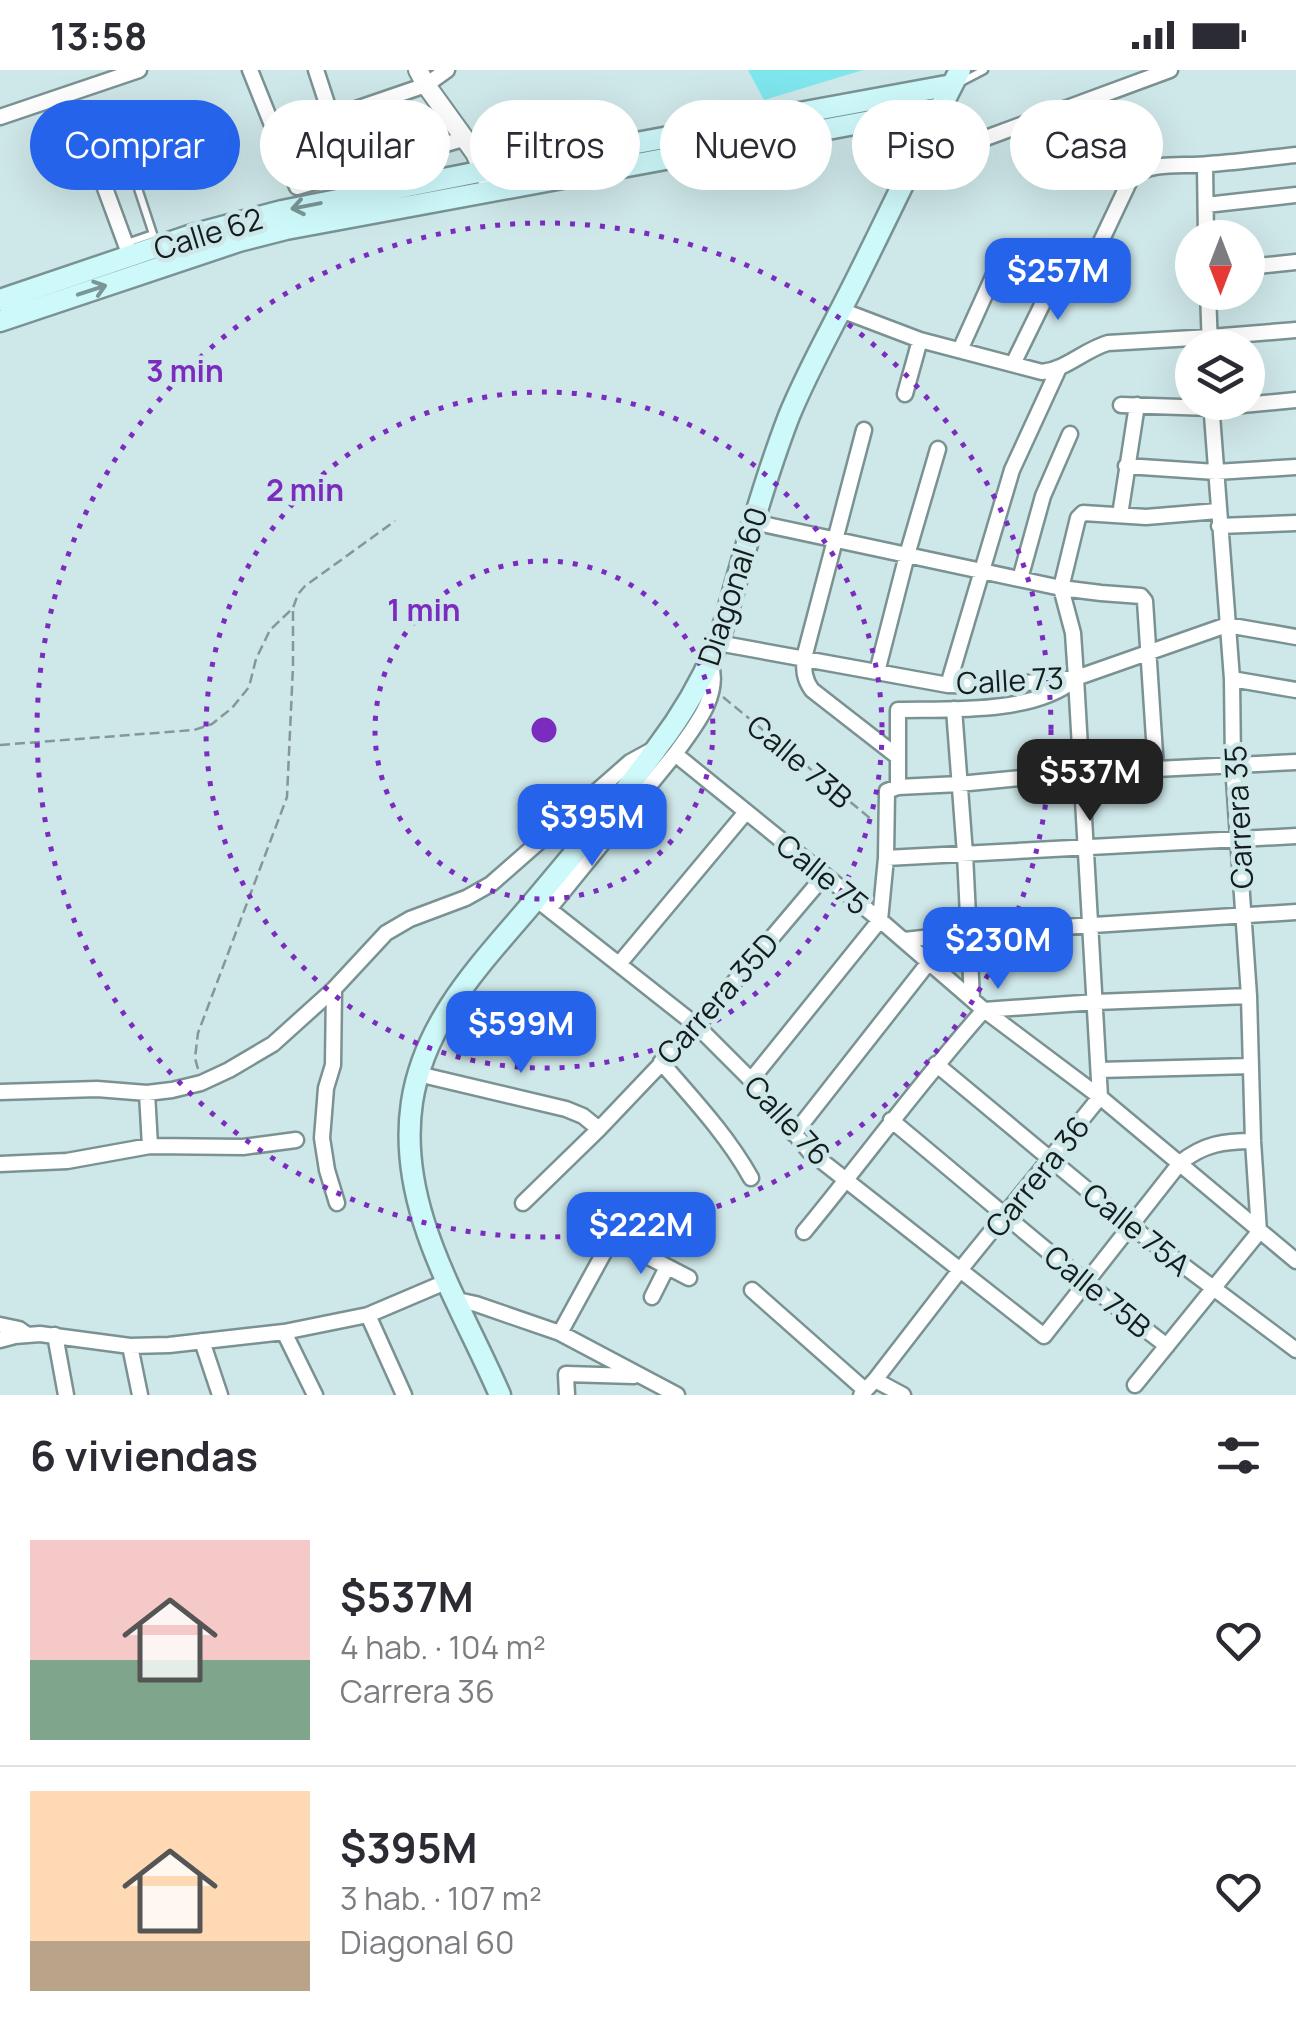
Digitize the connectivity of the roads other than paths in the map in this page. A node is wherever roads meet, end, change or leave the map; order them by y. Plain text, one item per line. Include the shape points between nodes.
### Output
1 (139, 70) edge
2 (250, 70) edge
3 (316, 70) edge
4 (447, 70) edge
5 (984, 70) edge
6 (1170, 70) edge
7 (422, 77) edge
8 (956, 78) edge
9 (262, 100) edge
10 (326, 100) edge
11 (373, 100) edge
12 (0, 117) edge
13 (852, 122) edge
14 (990, 136) edge
15 (463, 139) junction
16 (450, 143) edge
17 (470, 148) edge
18 (640, 148) edge
19 (1296, 155) edge
20 (640, 157) edge
21 (1205, 165) junction
22 (470, 184) edge
23 (470, 186) edge
24 (106, 190) edge
25 (139, 190) edge
26 (901, 190) edge
27 (1296, 195) edge
28 (1206, 205) junction
29 (1206, 220) edge
30 (1006, 248) dead end
31 (128, 250) junction
32 (1040, 253) dead end
33 (1063, 262) junction
34 (1296, 262) edge
35 (1265, 265) edge
36 (1088, 270) junction
37 (1109, 278) dead end
38 (0, 300) edge
39 (841, 310) junction
40 (0, 321) edge
41 (1296, 330) edge
42 (1265, 334) edge
43 (920, 340) junction
44 (1175, 342) edge
45 (960, 350) junction
46 (1013, 364) junction
47 (1058, 370) junction
48 (904, 394) dead end
49 (1296, 400) edge
50 (1265, 402) edge
51 (1121, 405) dead end
52 (1175, 405) edge
53 (1138, 406) junction
54 (1212, 420) edge
55 (864, 430) dead end
56 (1070, 434) dead end
57 (938, 449) dead end
58 (1126, 466) junction
59 (1296, 467) edge
60 (1216, 472) junction
61 (1120, 515) junction
62 (1219, 519) junction
63 (753, 522) junction
64 (1296, 523) edge
65 (834, 540) junction
66 (907, 555) junction
67 (982, 571) junction
68 (1020, 579) junction
69 (1061, 588) junction
70 (1227, 624) junction
71 (1296, 636) edge
72 (1148, 651) junction
73 (714, 652) junction
74 (804, 658) junction
75 (877, 672) junction
76 (1076, 678) junction
77 (1232, 679) junction
78 (948, 685) junction
79 (1296, 690) edge
80 (954, 709) junction
81 (667, 750) junction
82 (898, 757) junction
83 (1296, 762) edge
84 (1233, 765) junction
85 (1156, 769) junction
86 (1082, 772) junction
87 (1125, 773) dead end
88 (959, 784) junction
89 (894, 787) junction
90 (746, 812) junction
91 (1296, 836) edge
92 (1239, 838) junction
93 (1086, 846) junction
94 (965, 854) junction
95 (886, 858) junction
96 (824, 876) junction
97 (543, 904) junction
98 (1296, 912) edge
99 (1244, 914) junction
100 (880, 920) junction
101 (1090, 925) junction
102 (969, 933) junction
103 (904, 940) junction
104 (929, 962) junction
105 (619, 964) junction
106 (334, 989) junction
107 (1248, 996) junction
108 (1096, 1002) junction
109 (978, 1004) junction
110 (697, 1026) junction
111 (661, 1062) junction
112 (936, 1064) junction
113 (1251, 1066) junction
114 (1099, 1070) junction
115 (418, 1074) junction
116 (751, 1080) junction
117 (0, 1092) edge
118 (146, 1093) junction
119 (1100, 1097) junction
120 (891, 1120) junction
121 (599, 1129) junction
122 (794, 1134) junction
123 (296, 1140) dead end
124 (1253, 1140) junction
125 (150, 1146) junction
126 (1051, 1160) junction
127 (1180, 1163) junction
128 (0, 1164) edge
129 (751, 1178) dead end
130 (847, 1180) junction
131 (338, 1203) dead end
132 (523, 1203) dead end
133 (1007, 1215) junction
134 (1132, 1226) junction
135 (804, 1232) dead end
136 (1259, 1232) junction
137 (1296, 1261) edge
138 (667, 1266) junction
139 (960, 1270) junction
140 (689, 1278) dead end
141 (1086, 1284) junction
142 (752, 1290) dead end
143 (1212, 1290) junction
144 (452, 1291) junction
145 (652, 1297) dead end
146 (368, 1315) junction
147 (0, 1325) edge
148 (284, 1332) junction
149 (560, 1333) junction
150 (26, 1334) junction
151 (54, 1335) junction
152 (0, 1340) edge
153 (202, 1341) junction
154 (130, 1346) junction
155 (1166, 1346) junction
156 (1296, 1350) edge
157 (641, 1378) junction
158 (1134, 1385) dead end
159 (867, 1389) edge
160 (66, 1395) edge
161 (140, 1395) edge
162 (220, 1395) edge
163 (315, 1395) edge
164 (404, 1395) edge
165 (500, 1395) edge
166 (566, 1395) edge
167 (642, 1395) edge
168 (677, 1395) edge
169 (903, 1395) edge

1 - 12 street
2 - 9 street
3 - 10 street
4 - 7 street
5 - 8 lane
6 - 14 street
7 - 11 street
7 - 15 street
8 - 18 main road, Calle 62
13 - 20 main road, Calle 62
15 - 16 street
15 - 17 street
19 - 21 street
21 - 28 street
21 - 36 street via 1161,166 1132,176
22 -> 31 main road, Calle 62 via 282,211
40 -> 23 main road, Calle 62 via 239,241
24 - 31 street
25 - 31 lane via 154,234
26 - 39 main road, Diagonal 60
27 - 28 street
28 - 29 street
30 - 45 street
31 - 38 main road, Calle 62
32 - 33 street
33 - 36 street
33 - 46 street
34 - 35 street
36 - 37 street
39 - 43 street
39 - 63 main road, Diagonal 60 via 791,413
41 - 42 street
43 - 45 street
43 - 48 street
44 - 47 street via 1108,343
45 - 46 street
46 - 47 street
47 - 67 street via 1012,470
49 - 50 street
51 - 53 street
52 - 53 street
53 - 58 street
54 - 60 street, Carrera 35
55 - 65 street
56 - 68 street via 1043,496
57 - 66 street
58 - 60 street
58 - 61 street
59 - 60 street
60 - 62 street, Carrera 35
61 - 62 street
61 - 69 street via 1082,513
62 - 64 street
62 - 70 street, Carrera 35
63 - 65 street
63 - 73 main road, Diagonal 60
65 - 66 street
65 - 74 street
66 - 67 street
66 - 75 street
67 - 68 street
67 - 78 street
68 - 69 street
69 - 72 street via 1141,596
69 - 76 street, Carrera 36
70 - 71 street, Calle 73
70 - 72 street, Calle 73
70 - 77 street, Carrera 35
72 - 76 street, Calle 73
72 - 85 street
73 - 74 street, Calle 73
73 - 81 main road, Diagonal 60
73 - 81 street via 714,690
74 - 75 street, Calle 73
74 - 82 street via 812,690
75 - 78 street, Calle 73
76 - 78 street, Calle 73
76 - 80 street via 1034,700
76 - 86 street, Carrera 36
77 - 79 street
77 - 84 street, Carrera 35
80 - 82 street via 898,710
80 - 88 street
81 - 90 street, Calle 75
81 - 97 main road, Diagonal 60
81 - 106 street via 630,762 491,884 386,933
82 - 89 street
83 - 84 street
84 - 85 street
84 - 92 street, Carrera 35
85 - 87 street
86 - 88 street
86 - 93 street, Carrera 36
88 - 89 street
88 - 94 street
89 - 95 street via 886,791
90 - 96 street, Calle 75
90 - 105 street
91 - 92 street
92 - 93 street
92 - 99 street, Carrera 35
93 - 94 street
93 - 101 street, Carrera 36
94 - 95 street
94 - 102 street
95 - 100 street
96 - 100 street, Calle 75
96 - 110 street, Carrera 35D
97 - 105 street, Calle 76
97 - 115 main road, Diagonal 60 via 471,974 429,1042
98 - 99 street
99 - 101 street
99 - 107 street, Carrera 35
100 - 103 street, Calle 75
100 - 116 street
101 - 102 street
101 - 108 street, Carrera 36
102 - 103 street
102 - 109 street
103 - 104 street, Calle 75
104 - 109 street, Calle 75
104 - 122 street
105 - 110 street, Calle 76
106 - 118 street via 274,1044 229,1070
106 - 131 street via 322,1138
107 - 108 street
107 - 113 street, Carrera 35
108 - 109 street
108 - 114 street, Carrera 36
109 - 112 street
109 - 119 street, Calle 75
110 - 111 street, Carrera 35D
110 - 116 street, Calle 76
111 - 121 street, Carrera 35D
111 - 129 street
112 - 120 street
112 - 126 street, Calle 75A
113 - 114 street
113 - 124 street, Carrera 35
114 - 119 street, Carrera 36
115 - 121 street via 566,1109
115 - 144 main road, Diagonal 60 via 412,1172 424,1224
116 - 122 street, Calle 76
117 - 118 street
118 - 125 street
119 - 126 street, Carrera 36
119 - 127 street, Calle 75
120 - 130 street
120 - 133 street, Calle 75B
121 - 132 street, Carrera 35D
122 - 130 street, Calle 76
123 - 125 street
124 - 127 street via 1211,1144
124 - 136 street, Carrera 35
125 - 128 street
126 - 133 street, Carrera 36
126 - 134 street, Calle 75A
127 - 134 street
127 - 136 street, Calle 75
130 - 135 street
130 - 139 street, Calle 76
133 - 139 street, Carrera 36
133 - 141 street, Calle 75B
134 - 141 street
134 - 143 street, Calle 75A
136 - 137 street, Calle 75
136 - 143 street
138 - 140 street
138 - 145 street
138 - 149 street via 612,1238
139 - 141 street, Calle 76 via 1044,1336
139 - 159 street, Carrera 36
141 - 155 street, Calle 75B
142 - 159 street
143 - 155 street
143 - 156 street, Calle 75A
144 - 146 street
144 - 149 street
144 - 165 main road, Diagonal 60
146 - 148 street
146 - 164 street
147 - 150 street
148 - 153 street
148 - 163 street
149 - 157 street
150 - 151 street
150 - 152 street
151 - 154 street
151 - 160 street
153 - 154 street
153 - 162 street
154 - 161 street
155 - 158 street
157 - 166 street via 566,1374
157 - 167 street
157 - 168 street
159 - 169 street

